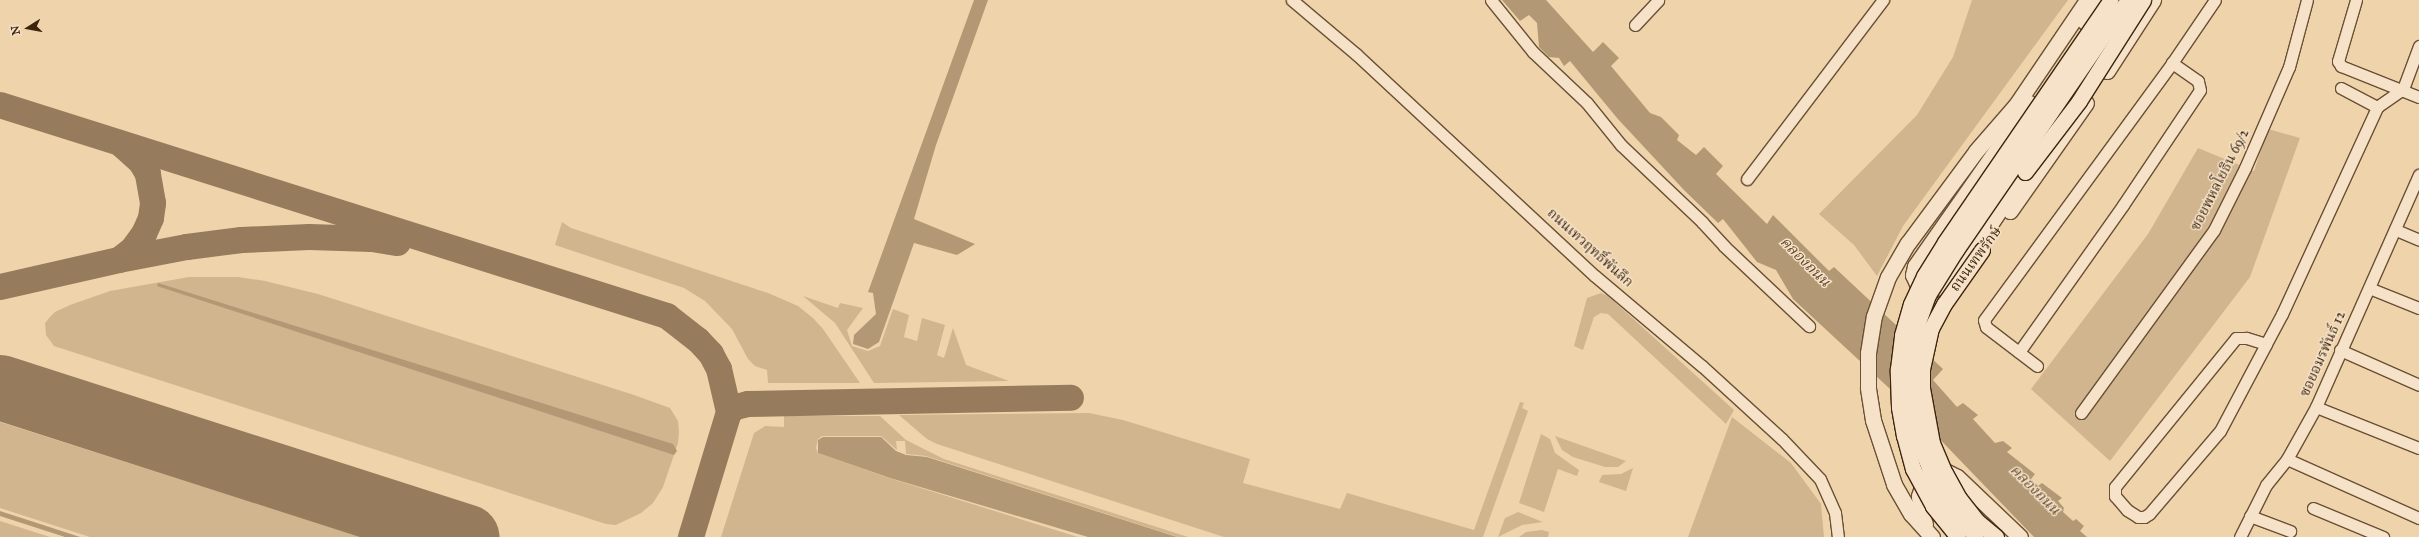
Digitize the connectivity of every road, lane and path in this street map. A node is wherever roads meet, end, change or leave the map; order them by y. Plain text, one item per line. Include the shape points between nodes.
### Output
1 (1292, 0) edge
2 (1491, 0) edge
3 (1658, 0) edge
4 (1883, 0) edge
5 (2087, 0) edge
6 (2100, 0) edge
7 (2111, 0) edge
8 (2128, 0) edge
9 (2143, 0) edge
10 (2146, 0) edge
11 (2153, 0) edge
12 (2215, 0) edge
13 (2307, 0) edge
14 (2356, 0) edge
15 (1635, 25) dead end
16 (2419, 46) edge
17 (2172, 63) junction
18 (2341, 88) dead end
19 (2403, 89) junction
20 (2419, 98) edge
21 (2016, 105) junction
22 (2377, 107) junction
23 (2419, 175) edge
24 (1747, 179) dead end
25 (2396, 230) junction
26 (1935, 236) junction
27 (2419, 240) edge
28 (1943, 284) junction
29 (2369, 288) junction
30 (2419, 308) edge
31 (1809, 326) dead end
32 (2266, 344) junction
33 (2340, 350) junction
34 (2019, 352) junction
35 (2037, 366) dead end
36 (2419, 385) edge
37 (2316, 407) junction
38 (2081, 413) dead end
39 (2419, 448) edge
40 (2287, 459) junction
41 (2313, 508) dead end
42 (2250, 516) junction
43 (2419, 518) edge
44 (2290, 531) dead end
45 (1838, 537) edge
46 (1932, 537) edge
47 (1958, 537) edge
48 (1976, 537) edge
49 (1996, 537) edge
50 (2020, 537) edge
51 (2240, 537) edge
52 (2383, 537) edge

1 - 45 street, ถนนเทวฤทธิ์พันลึก via 1356,54 1595,276 1696,360 1782,439 1820,479 1835,513
2 - 31 street via 1533,52 1587,103 1622,145
3 - 15 street
4 - 24 street
5 - 21 main road
6 - 26 main road
7 - 47 main road, bridge via 1945,242 1924,276 1911,304 1902,335 1898,369 1899,407 1913,469 1933,506
8 - 48 main road, ถนนเทพรักษ์, bridge via 1956,250 1928,295 1916,325 1910,377 1918,439 1944,498
9 - 28 main road, bridge via 2079,101 2025,172 1991,223
10 - 28 main road via 2119,31
11 - 49 main road, ถนนเทพรักษ์, bridge via 2066,132 1944,304 1931,328 1922,369 1922,388 1932,442 1959,498 1977,521
12 - 17 street
13 - 38 street, ซอยพหลโยธิน 69/2 via 2289,67 2245,168 2214,230
14 - 19 street via 2338,61 2341,66
16 - 19 street
17 - 34 street via 2198,81 2200,90 2123,205
17 - 34 street via 1984,320 1986,327
18 - 22 street
19 - 20 street
19 - 22 street
21 - 26 main road via 1947,207
21 - 46 main road via 1976,151 1908,243 1888,277 1874,316 1868,353 1868,386 1873,420 1894,484 1908,508
22 - 32 street
23 - 25 street, ซอยอมรพันธ์ 12
25 - 27 street
25 - 29 street, ซอยอมรพันธ์ 12
26 - 28 main road via 1914,266 1913,275 1918,286 1925,290 1933,290
29 - 30 street
29 - 33 street, ซอยอมรพันธ์ 12
32 - 32 street via 2236,338 2115,488 2115,496 2127,510 2138,517 2149,514 2220,431
33 - 36 street
33 - 37 street, ซอยอมรพันธ์ 12
34 - 35 street
37 - 39 street
37 - 40 street, ซอยอมรพันธ์ 12
40 - 42 street, ซอยอมรพันธ์ 12 via 2266,485
40 - 43 street
41 - 52 street
42 - 44 street
42 - 51 street, ซอยอมรพันธ์ 12
46 - 50 main road via 1923,521 1919,496 1924,481 1938,473 1947,472 1956,477

